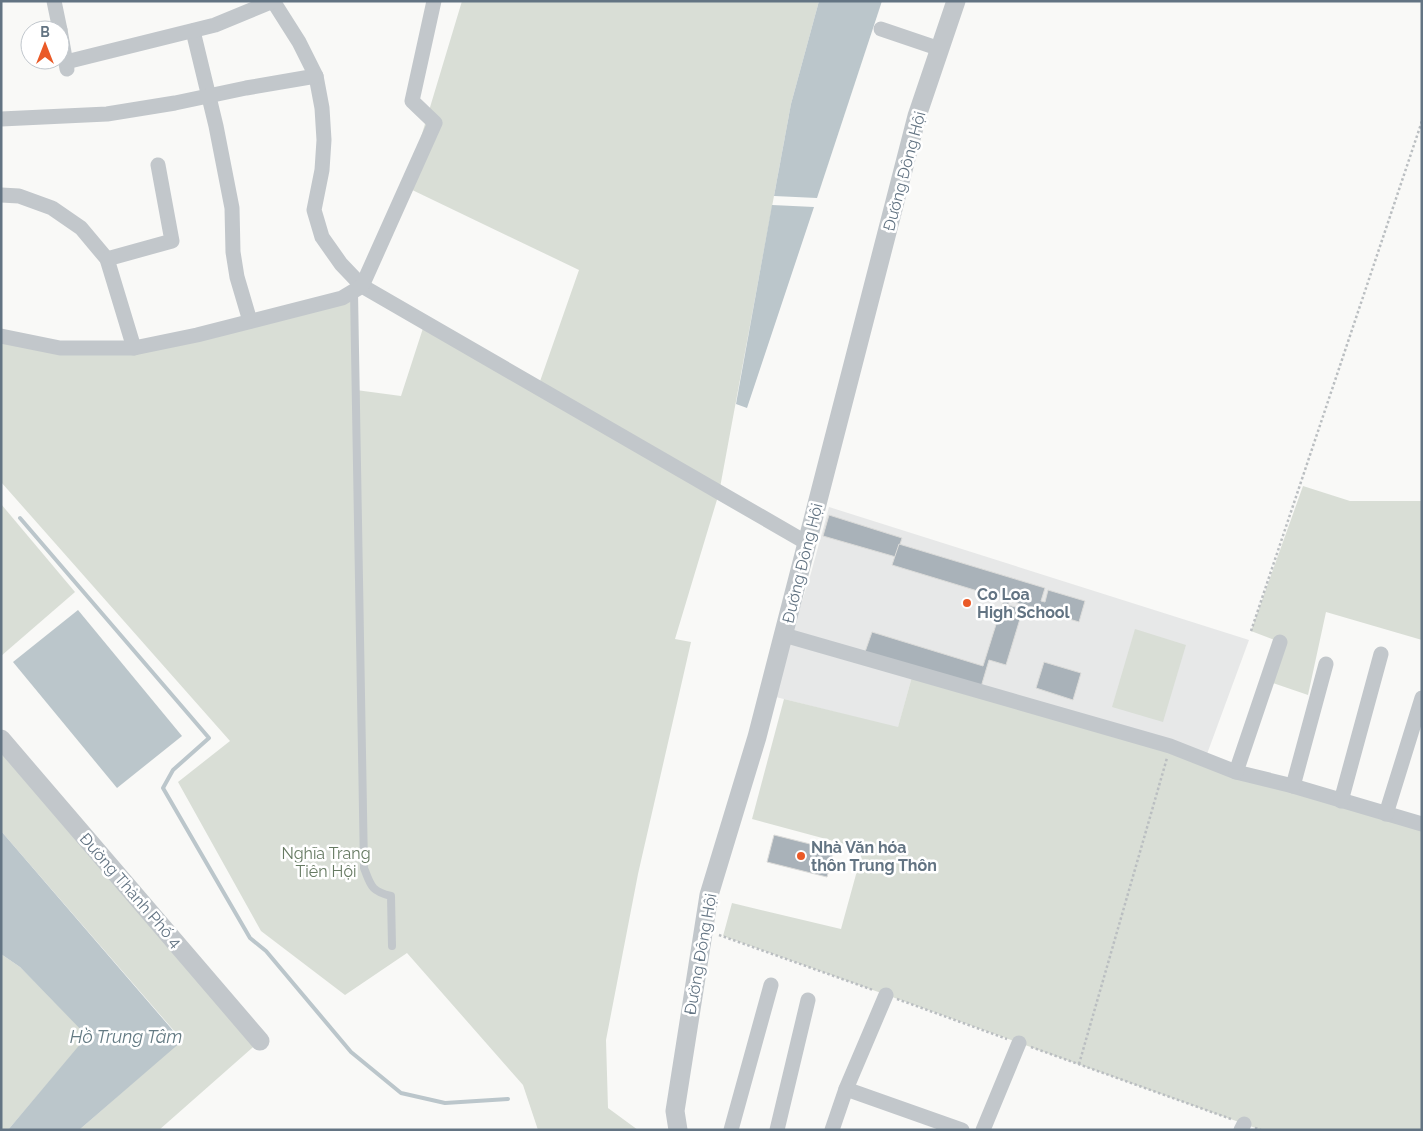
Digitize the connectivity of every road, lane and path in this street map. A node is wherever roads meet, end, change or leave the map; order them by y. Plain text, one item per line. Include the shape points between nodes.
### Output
1 (54, 1) edge
2 (273, 1) edge
3 (434, 1) edge
4 (956, 1) edge
5 (58, 20) edge
6 (881, 29) dead end
7 (194, 31) junction
8 (940, 49) junction
9 (70, 64) edge
10 (316, 76) junction
11 (210, 96) junction
12 (1, 119) edge
13 (1422, 121) edge
14 (158, 165) dead end
15 (1, 195) edge
16 (108, 260) junction
17 (358, 289) junction
18 (250, 321) junction
19 (1, 336) edge
20 (134, 348) junction
21 (807, 544) junction
22 (1251, 631) dead end
23 (784, 635) junction
24 (1280, 642) dead end
25 (1381, 654) dead end
26 (1326, 664) dead end
27 (1422, 698) edge
28 (1, 739) edge
29 (1170, 746) junction
30 (1236, 772) junction
31 (1293, 786) junction
32 (1341, 801) junction
33 (1386, 814) junction
34 (1422, 824) edge
35 (703, 929) junction
36 (392, 946) dead end
37 (771, 985) dead end
38 (886, 995) junction
39 (808, 1000) dead end
40 (260, 1042) dead end
41 (1019, 1043) junction
42 (1079, 1064) junction
43 (846, 1089) junction
44 (1243, 1127) edge
45 (678, 1130) edge
46 (731, 1130) edge
47 (777, 1130) edge
48 (832, 1130) edge
49 (962, 1130) edge
50 (982, 1130) edge
51 (1261, 1130) edge

1 - 5 street
2 - 7 street
2 - 10 street
3 - 17 street via 412,101 435,123
4 - 8 street, Đường Đông Hội
6 - 8 street
7 - 9 street
7 - 11 street
8 - 21 street, Đường Đông Hội via 917,116
10 - 11 street
10 - 17 street via 324,140 314,210 322,237
11 - 12 street via 108,114
11 - 18 street via 232,208 237,277
13 - 22 path
14 - 16 street via 172,241
15 - 16 street via 19,196 52,208 81,228
16 - 20 street
17 - 18 street via 342,298
17 - 21 street
17 - 36 lane via 364,868 377,892 391,896
18 - 20 street
19 - 20 street via 60,348
21 - 23 street, Đường Đông Hội
23 - 29 street
23 - 35 street, Đường Đông Hội via 709,895
24 - 30 street
25 - 32 street
26 - 31 street
27 - 33 street
28 - 40 street, Đường Thành Phố 4
29 - 30 street
29 - 42 path
30 - 31 street
31 - 32 street
32 - 33 street
33 - 34 street
35 - 38 path
35 - 45 street, Đường Đông Hội via 675,1111
37 - 46 street
38 - 41 path
38 - 43 street
39 - 47 street
41 - 42 path
41 - 50 street
42 - 44 path
43 - 48 street
43 - 49 street
44 - 51 path

